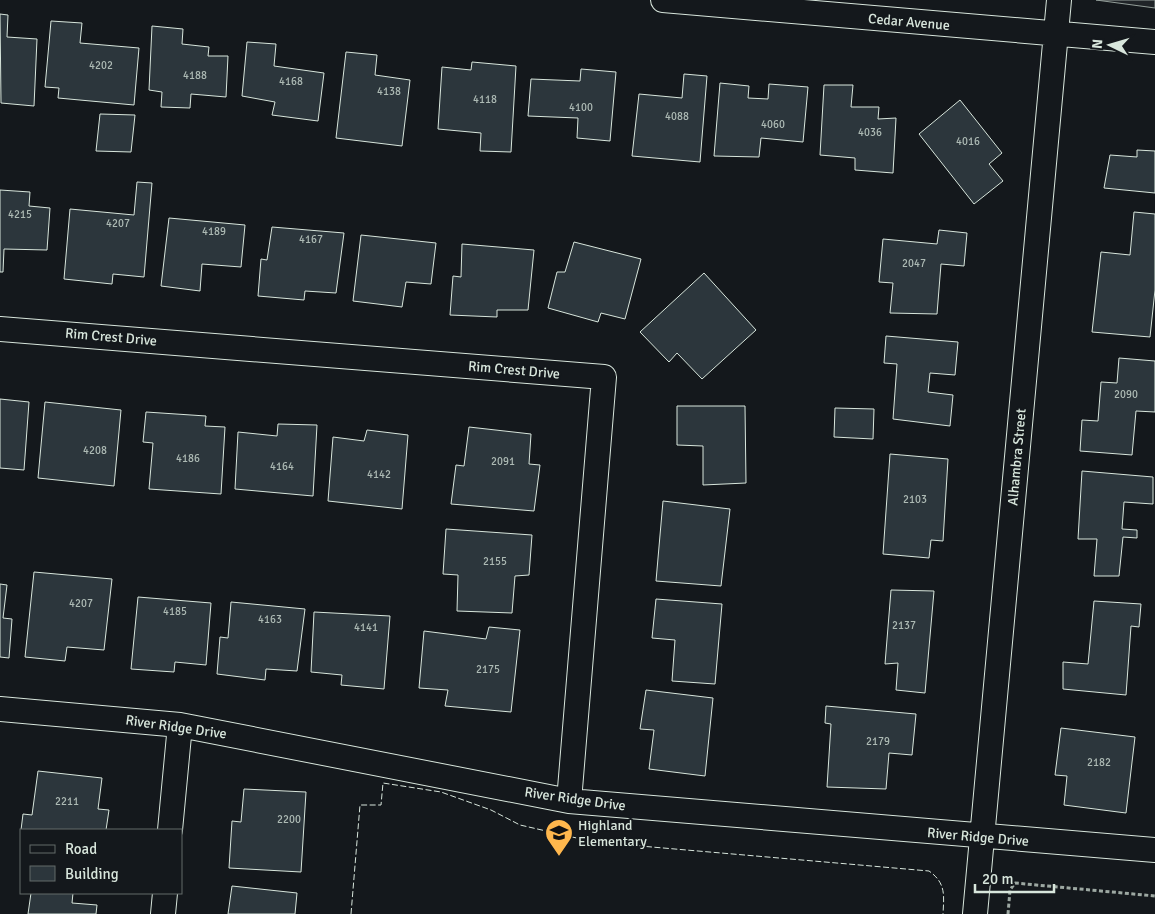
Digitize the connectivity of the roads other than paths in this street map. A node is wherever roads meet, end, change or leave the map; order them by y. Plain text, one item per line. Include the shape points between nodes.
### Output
1 (663, 0) edge
2 (1059, 0) edge
3 (1056, 35) junction
4 (1155, 42) edge
5 (0, 329) edge
6 (0, 709) edge
7 (180, 725) junction
8 (569, 801) junction
9 (170, 829) edge
10 (981, 837) junction
11 (1155, 850) edge
12 (165, 894) edge
13 (163, 914) edge
14 (975, 914) edge

1 - 3 street, Cedar Avenue
2 - 3 street, Alhambra Street
3 - 4 street, Cedar Avenue
3 - 10 street, Alhambra Street
5 - 8 street, Rim Crest Drive via 604,377
6 - 7 street, River Ridge Drive
7 - 8 street, River Ridge Drive
7 - 9 street
8 - 10 street, River Ridge Drive
10 - 11 street, River Ridge Drive
10 - 14 street, Alhambra Street
12 - 13 street

